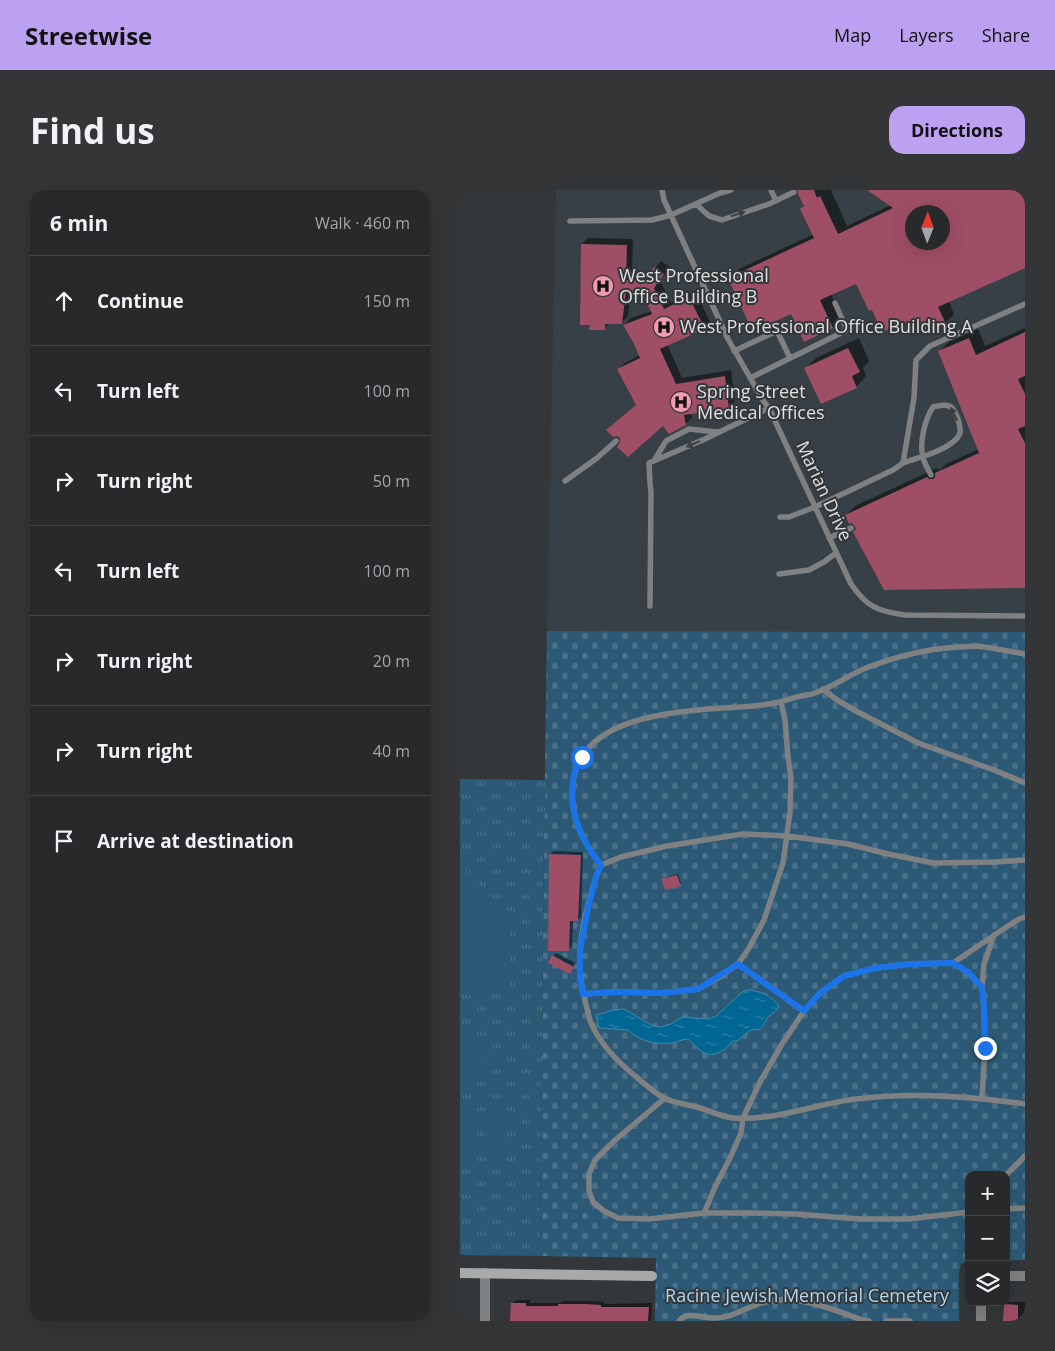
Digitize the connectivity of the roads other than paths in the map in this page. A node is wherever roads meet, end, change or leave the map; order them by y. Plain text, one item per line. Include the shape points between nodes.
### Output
1 (662, 190) edge
2 (731, 190) edge
3 (771, 190) edge
4 (794, 192) dead end
5 (776, 201) junction
6 (696, 204) junction
7 (671, 215) junction
8 (570, 221) dead end
9 (835, 303) dead end
10 (1025, 304) edge
11 (734, 351) junction
12 (790, 358) junction
13 (750, 378) junction
14 (769, 408) junction
15 (717, 432) junction
16 (616, 441) dead end
17 (922, 456) junction
18 (655, 460) junction
19 (903, 463) junction
20 (931, 475) dead end
21 (565, 481) dead end
22 (815, 507) junction
23 (780, 517) dead end
24 (851, 528) dead end
25 (829, 538) junction
26 (836, 553) junction
27 (779, 574) dead end
28 (650, 606) dead end
29 (1025, 616) edge
30 (1025, 654) edge
31 (823, 689) junction
32 (781, 702) junction
33 (1025, 783) edge
34 (787, 836) junction
35 (1025, 860) edge
36 (601, 865) junction
37 (1025, 917) edge
38 (994, 936) junction
39 (953, 963) junction
40 (738, 964) junction
41 (982, 987) junction
42 (583, 994) junction
43 (804, 1011) junction
44 (665, 1098) junction
45 (982, 1098) junction
46 (1025, 1104) edge
47 (743, 1118) junction
48 (1025, 1156) edge
49 (1010, 1171) edge
50 (1025, 1208) edge
51 (1010, 1209) edge
52 (965, 1212) edge
53 (704, 1213) junction
54 (460, 1273) edge
55 (485, 1273) junction
56 (652, 1276) dead end
57 (1010, 1276) edge
58 (1025, 1276) edge
59 (981, 1306) edge
60 (485, 1321) edge
61 (679, 1321) edge
62 (869, 1321) edge
63 (886, 1321) edge
64 (910, 1321) edge
65 (976, 1321) edge
66 (981, 1321) edge

1 - 7 lane, Marian Drive
2 - 6 lane
3 - 5 lane
4 - 5 lane
6 -> 5 lane via 709,216 722,220
6 - 7 lane
7 - 8 lane via 652,220
7 - 11 lane, Marian Drive
9 - 12 lane via 847,330
10 - 19 lane via 930,346 916,360 914,398
11 - 12 lane via 776,330
11 - 13 lane, Marian Drive
12 - 13 lane
13 - 14 lane, Marian Drive
14 - 15 lane
14 - 22 lane, Marian Drive
15 -> 18 lane
15 - 18 lane via 689,429 666,441
16 - 21 lane
17 -> 17 lane via 954,442 959,435 956,415 950,406 933,407 929,413
17 - 19 lane
17 - 20 lane
18 - 28 lane via 650,463
19 - 22 lane
22 - 23 lane
22 - 25 lane, Marian Drive
24 - 25 lane
25 - 26 lane, Marian Drive
26 - 27 lane via 810,570
26 - 29 lane, Marian Drive via 861,598 887,613
30 - 31 lane via 975,646 935,648 864,668
31 - 32 lane
31 - 33 lane via 856,711 918,743
32 - 34 lane via 791,778
32 - 36 lane via 641,719 623,724 592,744 574,773 571,795 581,835
34 - 35 lane via 848,844 933,863
34 - 36 lane via 743,834 696,840 621,857
34 - 40 lane via 783,864 764,920
36 - 42 lane via 580,950
37 - 38 lane
38 - 39 lane
38 - 41 lane via 984,964
39 - 41 lane via 968,972
39 - 43 lane via 875,968 844,976 820,993
40 - 42 lane via 698,989
40 - 43 lane
41 - 45 lane via 985,1048
42 - 44 lane via 599,1038 618,1061
43 - 47 lane via 764,1074
44 - 47 lane via 730,1118
44 - 53 lane via 595,1160 589,1174 589,1191 593,1202 618,1218 650,1219
45 - 46 lane
45 - 47 lane via 892,1096 854,1099 772,1116
47 - 53 lane via 741,1133
48 - 49 lane
50 - 51 lane
52 - 53 lane via 908,1219
54 - 55 street
55 - 56 street
55 - 60 street
57 - 58 street
59 - 66 street
61 - 62 lane via 690,1315 730,1316 746,1308 781,1299 810,1303
63 - 64 lane
65 - 66 lane

